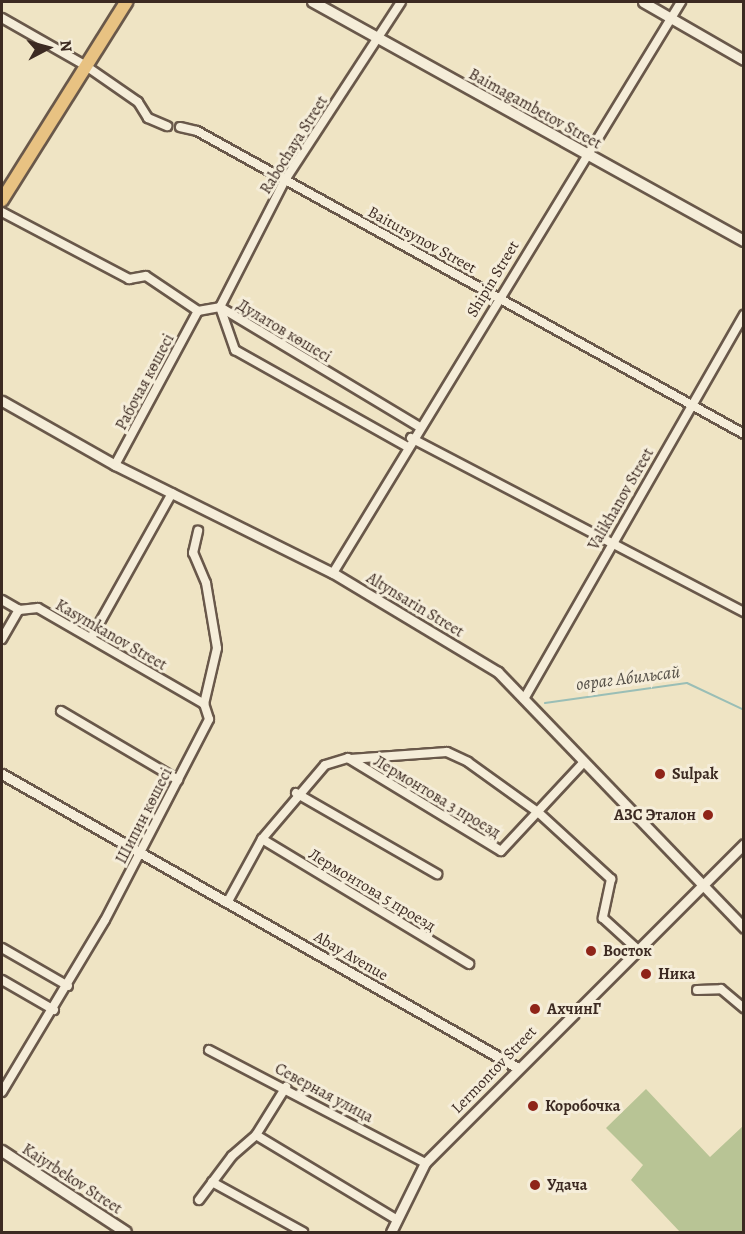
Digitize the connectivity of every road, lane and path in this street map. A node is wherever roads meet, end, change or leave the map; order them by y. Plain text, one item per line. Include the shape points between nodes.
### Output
1 (126, 2) edge
2 (313, 2) edge
3 (401, 2) edge
4 (642, 2) edge
5 (681, 2) edge
6 (2, 18) edge
7 (671, 18) junction
8 (377, 38) junction
9 (744, 60) edge
10 (86, 66) junction
11 (167, 126) dead end
12 (180, 127) dead end
13 (585, 153) junction
14 (285, 180) junction
15 (3, 196) edge
16 (2, 212) edge
17 (744, 241) edge
18 (497, 297) junction
19 (218, 308) junction
20 (202, 311) junction
21 (744, 315) edge
22 (2, 400) edge
23 (691, 405) junction
24 (418, 426) junction
25 (744, 434) edge
26 (411, 438) junction
27 (406, 446) junction
28 (115, 465) junction
29 (172, 493) junction
30 (198, 531) dead end
31 (611, 542) junction
32 (333, 573) junction
33 (2, 600) edge
34 (19, 610) junction
35 (744, 612) edge
36 (91, 638) junction
37 (2, 639) edge
38 (524, 699) junction
39 (204, 704) junction
40 (61, 711) dead end
41 (349, 759) junction
42 (584, 762) junction
43 (2, 774) edge
44 (178, 780) junction
45 (296, 793) junction
46 (539, 813) junction
47 (262, 839) junction
48 (744, 844) edge
49 (141, 854) junction
50 (437, 874) dead end
51 (702, 885) junction
52 (227, 903) junction
53 (744, 928) edge
54 (2, 948) edge
55 (637, 949) junction
56 (469, 964) dead end
57 (2, 980) edge
58 (68, 986) junction
59 (698, 990) dead end
60 (744, 1008) edge
61 (54, 1011) junction
62 (209, 1050) dead end
63 (516, 1067) junction
64 (286, 1087) junction
65 (2, 1092) edge
66 (256, 1135) junction
67 (2, 1151) edge
68 (425, 1164) junction
69 (212, 1182) junction
70 (200, 1200) dead end
71 (396, 1220) junction
72 (126, 1233) edge
73 (303, 1233) edge
74 (391, 1233) edge

1 - 10 main road
2 - 8 main road, Baimagambetov Street
3 - 8 street, Rabochaya Street
4 - 7 street
5 - 7 street, Shipin Street
6 - 10 street
7 - 9 street
7 - 13 street, Shipin Street
8 - 13 main road, Baimagambetov Street
8 - 14 street, Rabochaya Street
10 - 11 street via 138,102 148,118
10 - 15 main road
12 - 14 street, Baitursynov Street
13 - 17 main road, Baimagambetov Street
13 - 18 street, Shipin Street
14 - 18 street, Baitursynov Street
14 - 19 street, Rabochaya Street
16 - 20 street via 129,279 146,276
18 - 23 street, Baitursynov Street
18 - 24 street, Shipin Street
19 - 20 street
19 - 24 street, Дулатов көшесі
19 - 27 street, Дулатов көшесі via 235,350
20 - 28 street, Рабочая көшесі
21 - 23 street, Valikhanov Street
22 - 28 street, Altynsarin Street
23 - 25 street, Baitursynov Street
23 - 31 street, Valikhanov Street
24 - 26 street, Shipin Street
26 - 27 street, Shipin Street
26 - 31 street
27 - 32 street, Shipin Street
28 - 29 street, Altynsarin Street
29 - 32 street, Altynsarin Street
29 - 36 street
30 - 39 street, Шипин көшесі via 193,553 206,583 217,648
31 - 35 street
31 - 38 street, Valikhanov Street
32 - 38 street, Altynsarin Street via 498,672
33 - 34 street, Kasymkanov Street
34 - 36 street, Kasymkanov Street via 38,608
34 - 37 street
36 - 39 street, Kasymkanov Street
38 - 42 street, Altynsarin Street
39 - 44 street, Шипин көшесі via 209,719
40 - 44 street
41 - 45 street via 325,765
41 - 46 street via 447,752
41 - 46 street, Лермонтова 3 проезд via 495,850 505,849
42 - 46 street, Лермонтова 3 проезд
42 - 51 street, Altynsarin Street
43 - 49 street, Abay Avenue
44 - 49 street, Шипин көшесі
45 - 47 street
45 - 50 street
46 - 55 street via 611,879 603,918
47 - 52 street
47 - 56 street, Лермонтова 5 проезд
48 - 51 street, Lermontov Street
49 - 52 street, Abay Avenue
49 - 58 street, Шипин көшесі
51 - 53 street, Altynsarin Street
51 - 55 street, Lermontov Street
52 - 63 street, Abay Avenue
54 - 58 street
55 - 63 street, Lermontov Street
57 - 61 street
58 - 61 street, Шипин көшесі
59 - 60 street via 722,989
61 - 65 street, Шипин көшесі
62 - 64 street, Северная улица
63 - 68 street, Lermontov Street
64 - 66 street
64 - 68 street, Северная улица
66 - 69 street
66 - 71 street
67 - 72 main road, Kaiyrbekov Street
68 - 71 street, Lermontov Street
69 - 70 street
69 - 73 street
71 - 74 street, Lermontov Street

